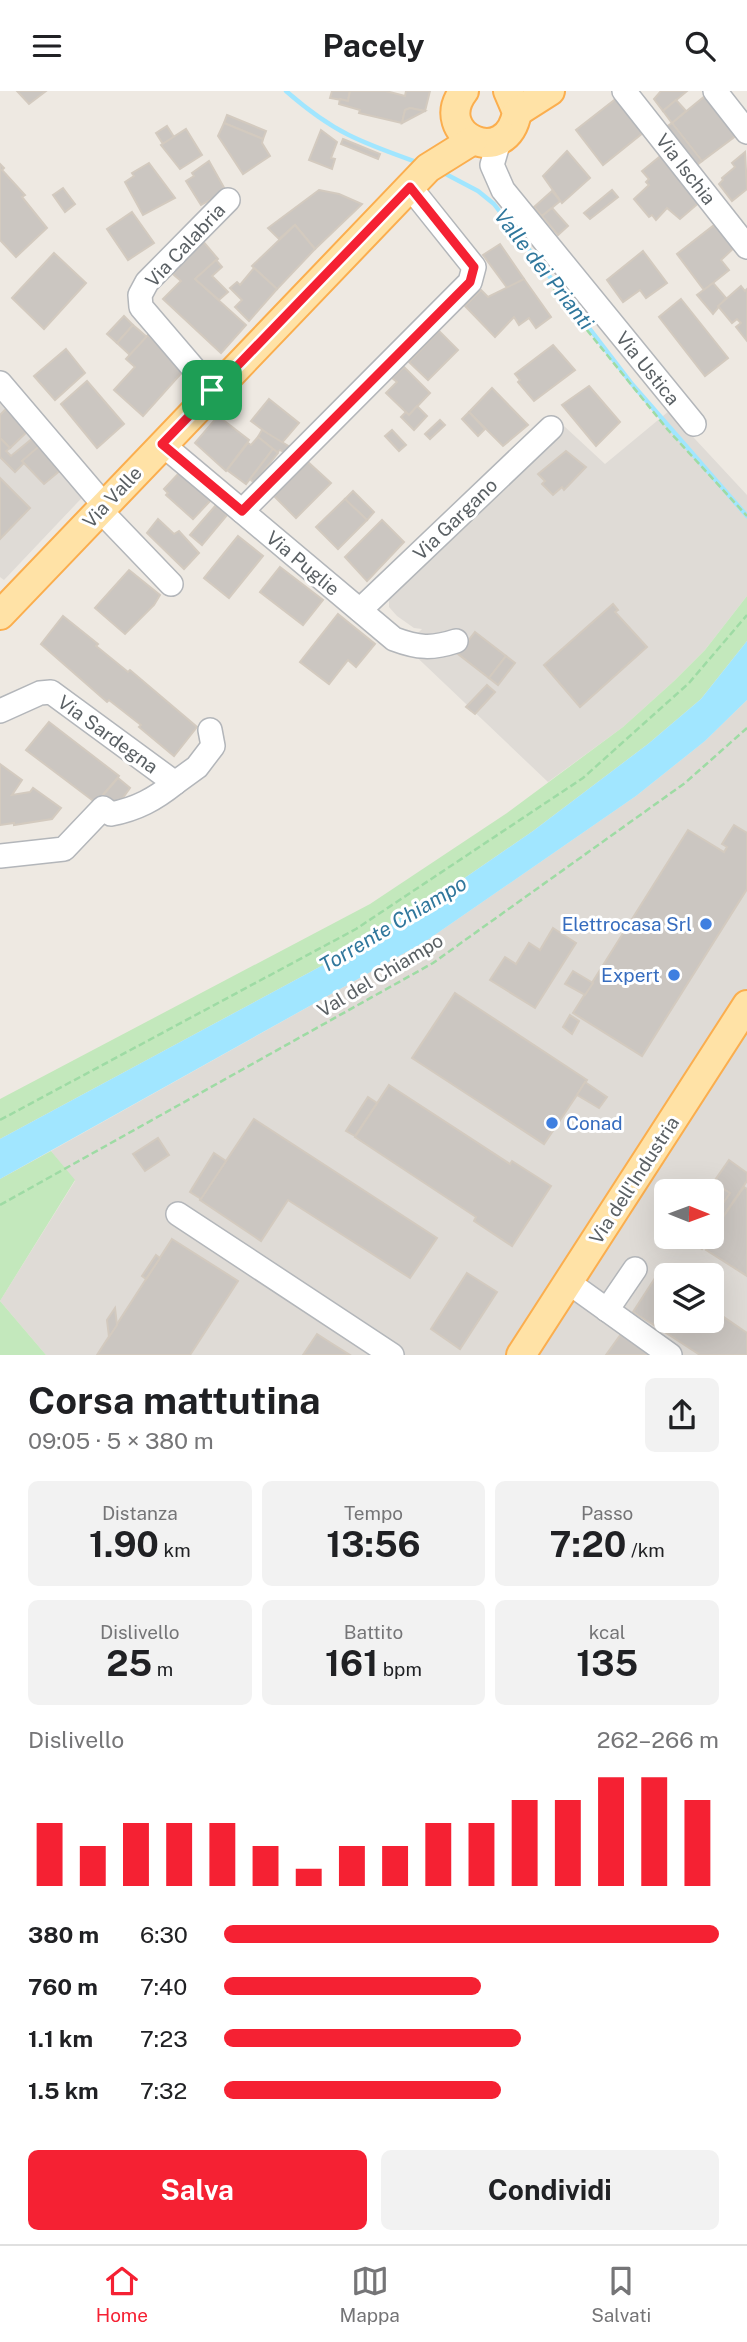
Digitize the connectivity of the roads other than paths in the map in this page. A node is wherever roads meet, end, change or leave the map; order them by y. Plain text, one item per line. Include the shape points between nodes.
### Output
1 (550, 91) edge
2 (624, 91) edge
3 (716, 91) edge
4 (460, 99) edge
5 (513, 102) edge
6 (747, 132) edge
7 (486, 141) junction
8 (419, 177) junction
9 (228, 200) dead end
10 (747, 247) edge
11 (0, 383) edge
12 (212, 390) junction
13 (694, 424) dead end
14 (551, 428) dead end
15 (162, 444) junction
16 (102, 507) junction
17 (242, 511) junction
18 (171, 584) dead end
19 (360, 610) junction
20 (1, 612) edge
21 (456, 642) dead end
22 (0, 712) edge
23 (210, 730) dead end
24 (175, 783) junction
25 (0, 856) edge
26 (747, 1005) edge
27 (177, 1214) dead end
28 (635, 1269) dead end
29 (568, 1282) junction
30 (607, 1310) junction
31 (392, 1355) edge
32 (522, 1355) edge
33 (670, 1355) edge

1 - 5 main road
2 - 10 street, Via Ischia
3 - 6 street
4 - 7 main road, Via Valle via 464,134
4 - 8 main road, Via Valle
5 - 7 main road, Via Valle via 512,129
7 - 8 main road, Via Valle
7 - 13 street, Via Ustica via 503,190
8 - 12 main road, Via Valle
8 - 17 street via 474,267 470,282
9 - 12 street, Via Calabria via 147,282 140,295 141,307
11 - 16 street
12 - 15 main road, Via Valle
14 - 19 street, Via Gargano
15 - 16 main road, Via Valle
15 - 17 street, Via Puglie
16 - 18 street
16 - 20 main road, Via Valle
17 - 19 street, Via Puglie
19 - 21 street, Via Puglie via 394,639 418,648
22 - 24 street, Via Sardegna via 51,692
23 - 24 street, Via Sardegna via 213,746 197,767
24 - 25 street, Via Sardegna via 133,810 111,814 103,808 64,849
26 - 29 main road, Via dell'Industria
27 - 31 street
28 - 30 street
29 - 30 street
29 - 32 main road, Via dell'Industria
30 - 33 street

